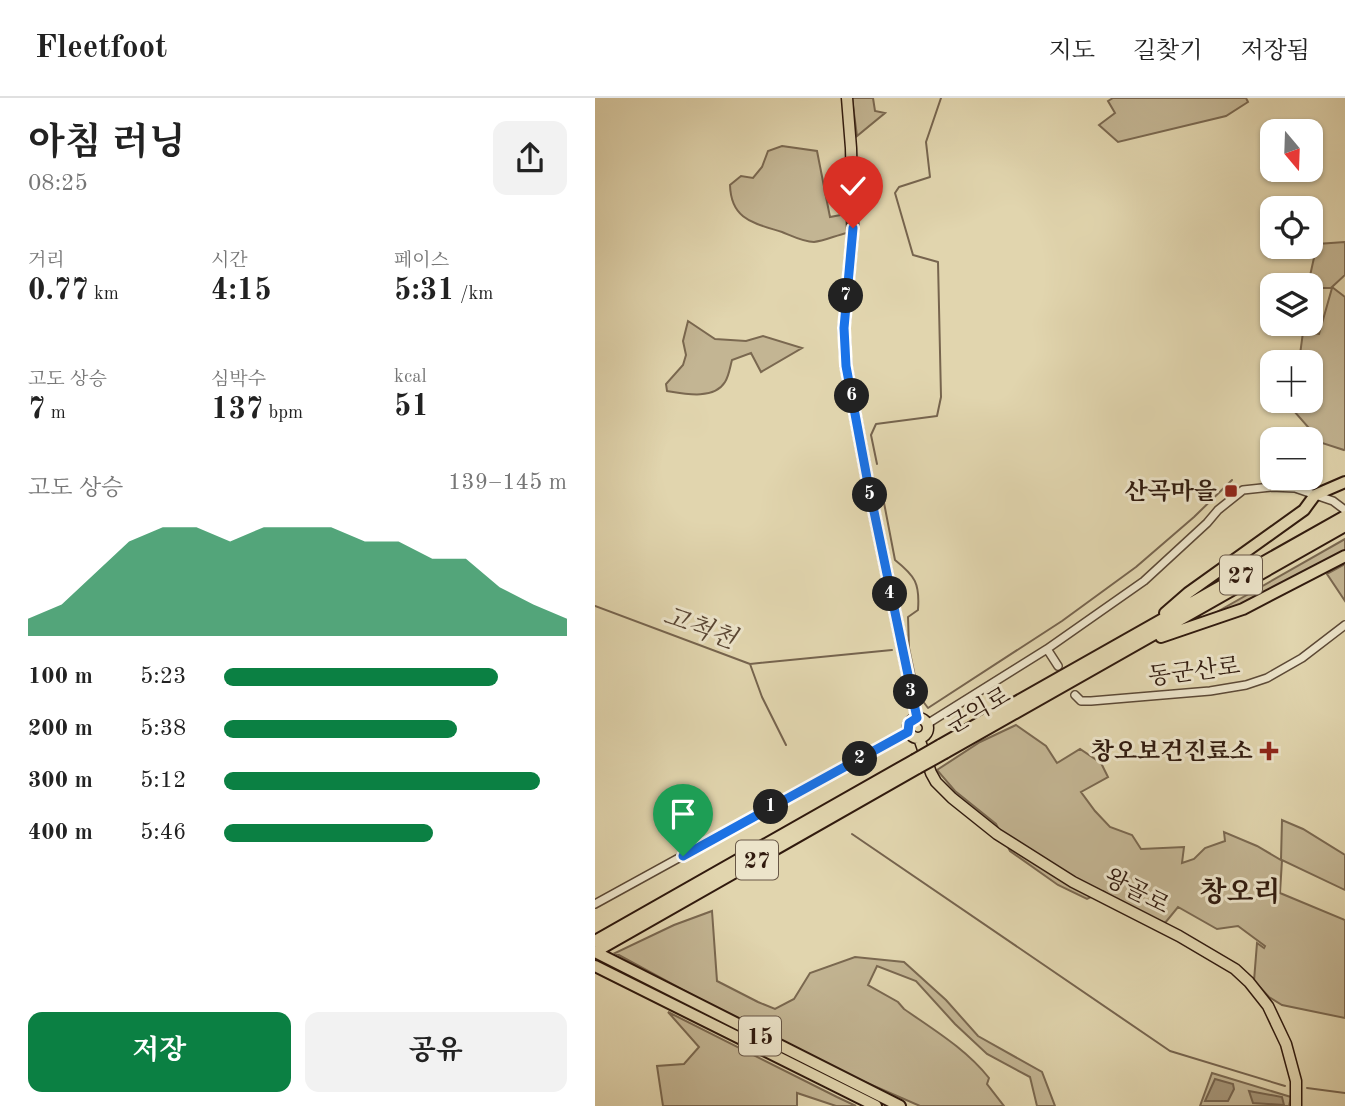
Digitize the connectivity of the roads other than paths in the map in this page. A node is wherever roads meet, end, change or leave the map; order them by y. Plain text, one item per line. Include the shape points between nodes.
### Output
1 (847, 98) edge
2 (1345, 482) edge
3 (1315, 495) junction
4 (1344, 518) edge
5 (1345, 556) edge
6 (1345, 625) edge
7 (1143, 631) junction
8 (1135, 646) junction
9 (1047, 649) junction
10 (1058, 666) dead end
11 (1075, 695) dead end
12 (917, 718) junction
13 (927, 724) junction
14 (908, 732) junction
15 (919, 738) junction
16 (943, 749) junction
17 (916, 764) junction
18 (595, 904) edge
19 (595, 941) edge
20 (595, 952) edge
21 (600, 969) edge
22 (876, 1106) edge
23 (900, 1106) edge
24 (1296, 1106) edge

1 - 12 main road via 853,228 844,328 846,366
2 - 3 highway
3 - 4 street via 1333,500
3 - 7 highway via 1304,510
3 - 9 street via 1271,486 1243,490 1144,581
4 - 7 highway, 군익로 / 27
4 - 8 highway, 군익로 / 27
5 - 8 highway via 1243,609
6 - 11 street, 동군산로 via 1302,658 1246,685 1091,701 1081,701
7 - 16 highway, 군익로 / 27
8 - 16 highway, 군익로 / 27
9 - 10 street
9 - 13 street
12 - 13 main road
12 - 14 main road via 909,723
13 - 15 main road via 926,733
14 - 15 main road
14 - 18 street
15 - 24 main road, 왕골로 via 936,782 997,834 1073,883 1179,936 1249,982 1268,1006 1286,1044 1296,1081
16 - 17 highway, 군익로 / 27, bridge
17 - 19 highway, 군익로 / 27
17 - 20 highway, 군익로 / 27
20 - 23 highway, 15
21 - 22 highway, 15

